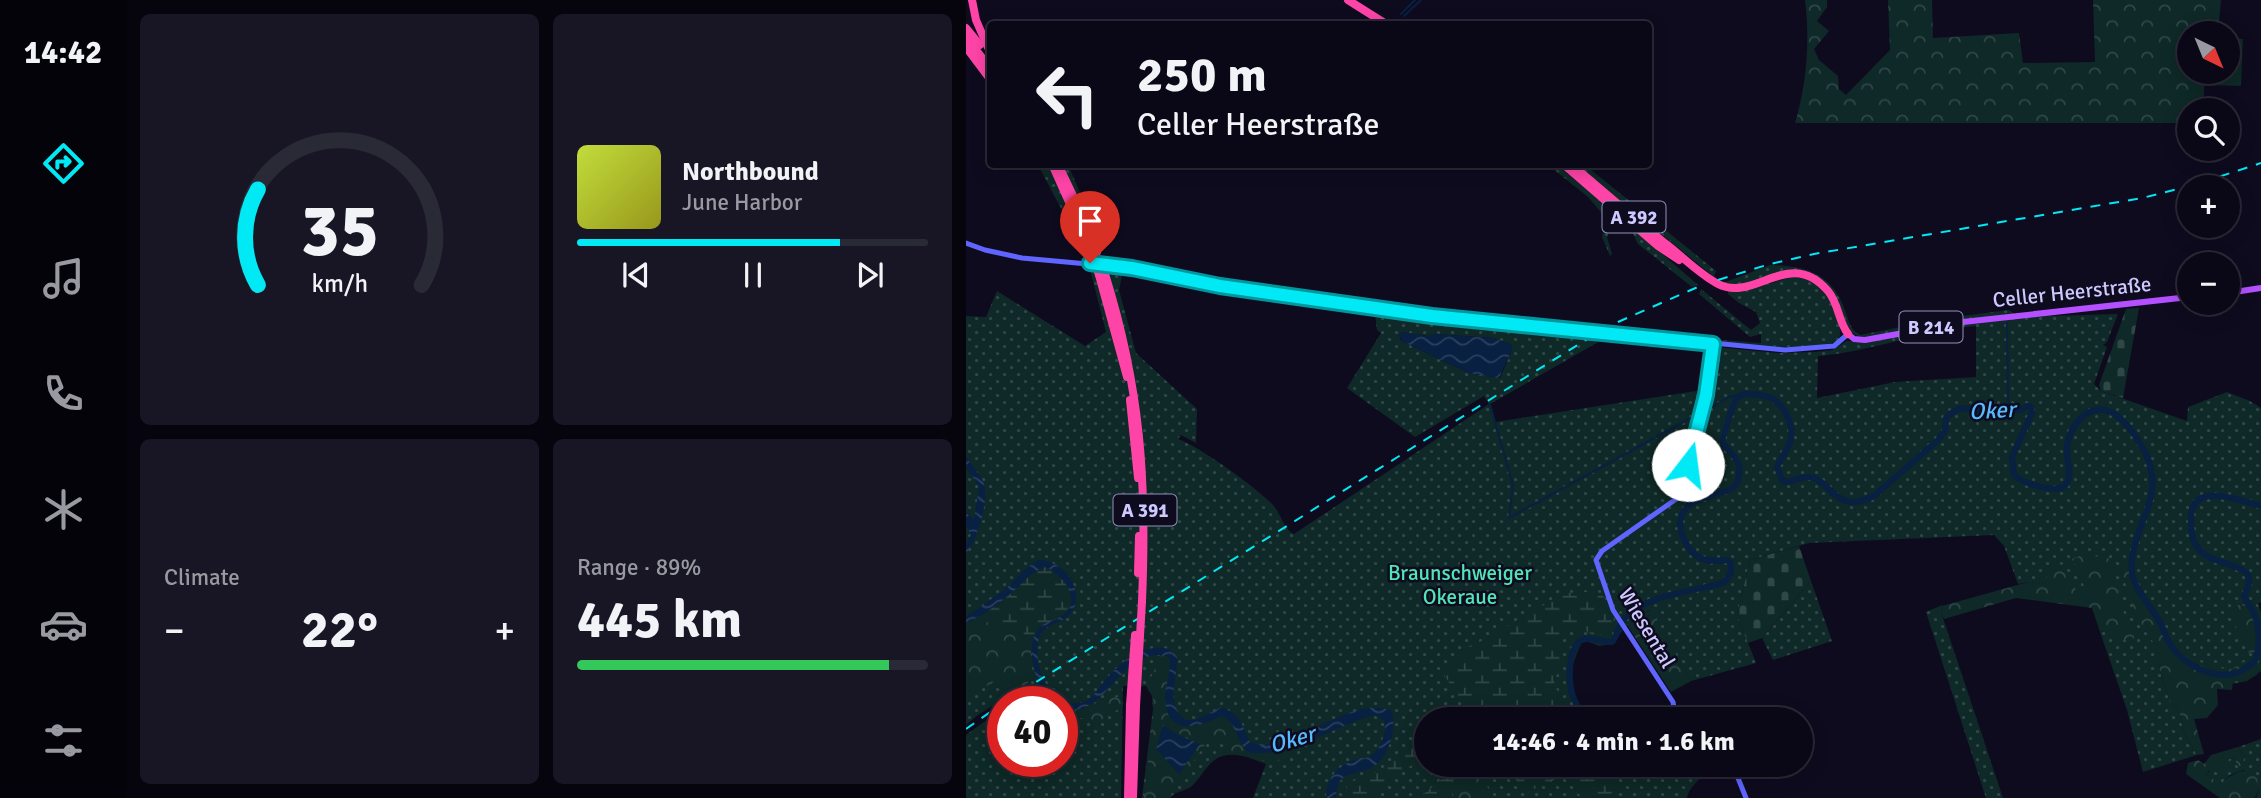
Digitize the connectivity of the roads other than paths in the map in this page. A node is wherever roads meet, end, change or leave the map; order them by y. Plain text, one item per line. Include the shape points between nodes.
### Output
1 (972, 0) edge
2 (1348, 0) edge
3 (1359, 0) edge
4 (1381, 21) edge
5 (1391, 21) edge
6 (966, 28) edge
7 (966, 37) edge
8 (987, 45) edge
9 (966, 47) edge
10 (966, 54) edge
11 (987, 55) edge
12 (987, 71) edge
13 (987, 72) edge
14 (987, 72) edge
15 (1056, 168) edge
16 (1568, 168) edge
17 (1576, 168) edge
18 (966, 243) edge
19 (1696, 269) junction
20 (2261, 288) edge
21 (2240, 291) edge
22 (2177, 298) edge
23 (1847, 334) junction
24 (1713, 344) junction
25 (1133, 705) junction
26 (1674, 707) edge
27 (1737, 777) edge
28 (1128, 798) edge
29 (1133, 798) edge
30 (1746, 798) edge

1 - 8 highway
2 - 4 highway
3 - 5 highway
6 - 11 highway
7 - 12 highway
9 - 13 highway
10 - 14 highway
15 - 25 highway, A 391, bridge via 1076,200 1126,349 1144,500
16 - 19 highway, A 392 via 1662,249
17 - 19 highway, A 392
18 - 24 main road via 1022,258 1132,268 1220,286 1432,316
19 - 23 highway via 1730,288 1783,274 1807,276 1831,295
20 - 21 main road
22 - 23 main road, Celler Heerstraße / B 214 via 1963,321 1865,340
23 - 24 main road via 1834,346 1816,349
24 - 26 main road, Wiesental via 1706,395 1679,497 1597,557 1617,617
25 - 28 highway, A 391
25 - 29 highway, A 391
27 - 30 main road

